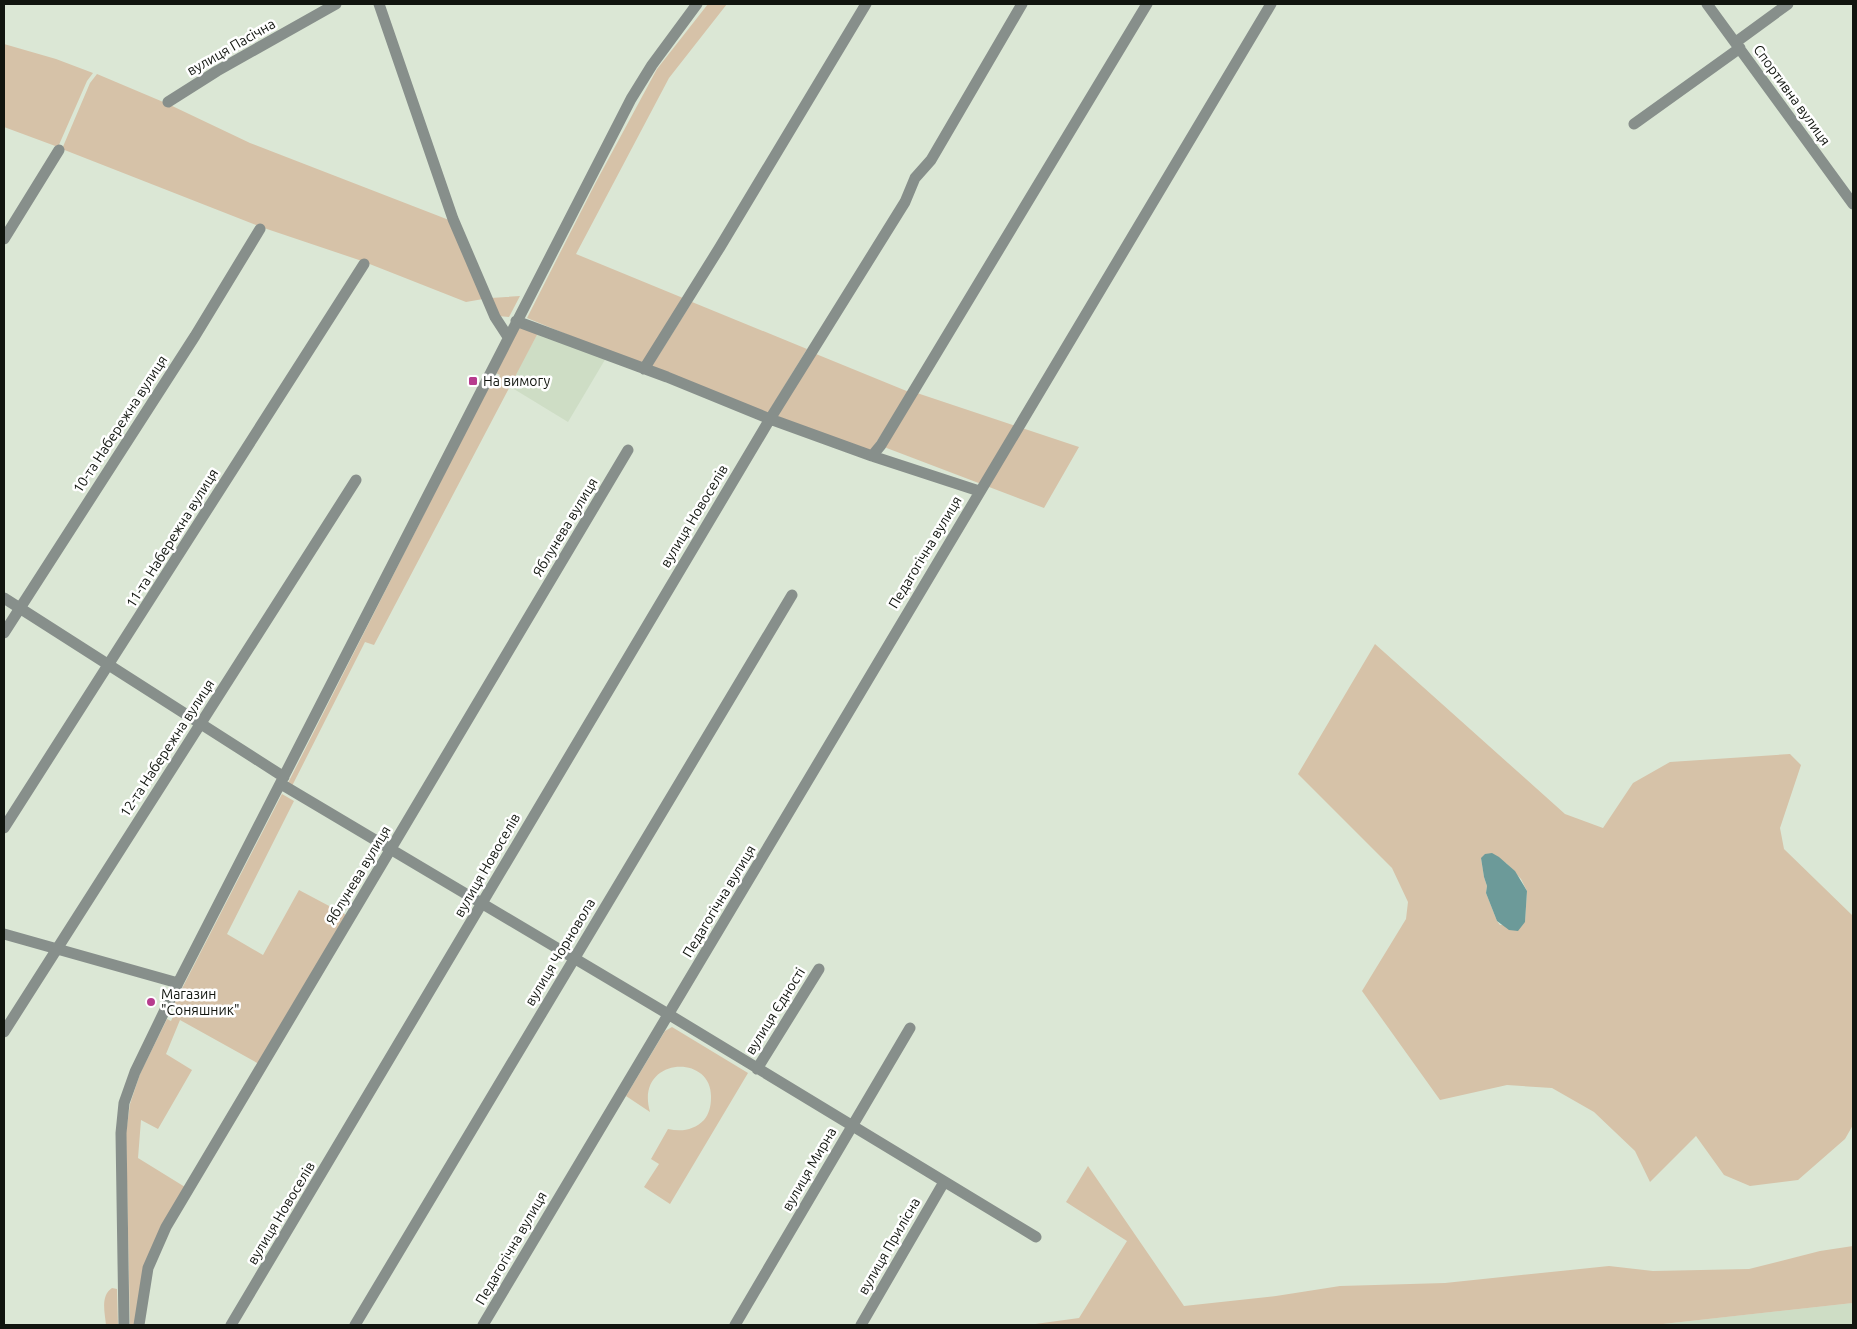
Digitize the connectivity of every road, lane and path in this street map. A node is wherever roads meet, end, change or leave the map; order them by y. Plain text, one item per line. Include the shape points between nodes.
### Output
1 (336, 4) edge
2 (379, 4) edge
3 (697, 4) edge
4 (866, 4) edge
5 (1022, 4) edge
6 (1147, 4) edge
7 (1272, 4) edge
8 (1707, 4) edge
9 (1788, 4) edge
10 (1738, 46) junction
11 (168, 102) dead end
12 (1634, 124) dead end
13 (59, 150) dead end
14 (1853, 204) edge
15 (260, 229) dead end
16 (4, 239) edge
17 (364, 264) dead end
18 (516, 321) junction
19 (508, 338) junction
20 (644, 369) junction
21 (770, 419) junction
22 (628, 450) dead end
23 (872, 456) junction
24 (356, 480) dead end
25 (980, 491) junction
26 (792, 595) dead end
27 (4, 598) edge
28 (20, 608) junction
29 (4, 633) edge
30 (109, 665) junction
31 (200, 724) junction
32 (283, 780) junction
33 (4, 828) edge
34 (391, 850) junction
35 (482, 905) junction
36 (4, 934) edge
37 (56, 949) junction
38 (574, 959) junction
39 (818, 969) dead end
40 (178, 983) junction
41 (668, 1014) junction
42 (910, 1028) dead end
43 (4, 1032) edge
44 (757, 1068) junction
45 (852, 1127) junction
46 (944, 1182) junction
47 (1036, 1237) dead end
48 (124, 1325) edge
49 (138, 1325) edge
50 (231, 1325) edge
51 (355, 1325) edge
52 (483, 1325) edge
53 (735, 1325) edge
54 (861, 1325) edge

1 - 11 street, вулиця Пасічна
2 - 19 street via 454,219 494,317
3 - 18 street via 631,99
4 - 20 street
5 - 21 street, вулиця Новоселів via 931,160 915,178 905,202
6 - 23 street
7 - 25 street, Педагогічна вулиця
8 - 10 street, Спортивна вулиця
9 - 10 street
10 - 12 street
10 - 14 street, Спортивна вулиця
13 - 16 street
15 - 28 street, 10-та Набережна вулиця
17 - 30 street, 11-та Набережна вулиця
18 - 19 street
18 - 20 street
19 - 32 street
20 - 21 street
21 - 23 street
21 - 35 street, вулиця Новоселів
22 - 34 street, Яблунева вулиця
23 - 25 street
24 - 31 street, 12-та Набережна вулиця
25 - 41 street, Педагогічна вулиця
26 - 38 street, вулиця Чорновола
27 - 28 street
28 - 29 street, 10-та Набережна вулиця
28 - 30 street
30 - 31 street
30 - 33 street, 11-та Набережна вулиця
31 - 32 street
31 - 37 street, 12-та Набережна вулиця
32 - 34 street
32 - 40 street
34 - 35 street
34 - 49 street, Яблунева вулиця via 166,1227 148,1268
35 - 38 street
35 - 50 street, вулиця Новоселів
36 - 37 street
37 - 40 street
37 - 43 street, 12-та Набережна вулиця
38 - 41 street
38 - 51 street, вулиця Чорновола
39 - 44 street, вулиця Єдності
40 - 48 street via 135,1072 124,1103 120,1133
41 - 44 street
41 - 52 street, Педагогічна вулиця
42 - 45 street, вулиця Мирна
44 - 45 street
45 - 46 street
45 - 53 street, вулиця Мирна
46 - 47 street
46 - 54 street, вулиця Прилісна

